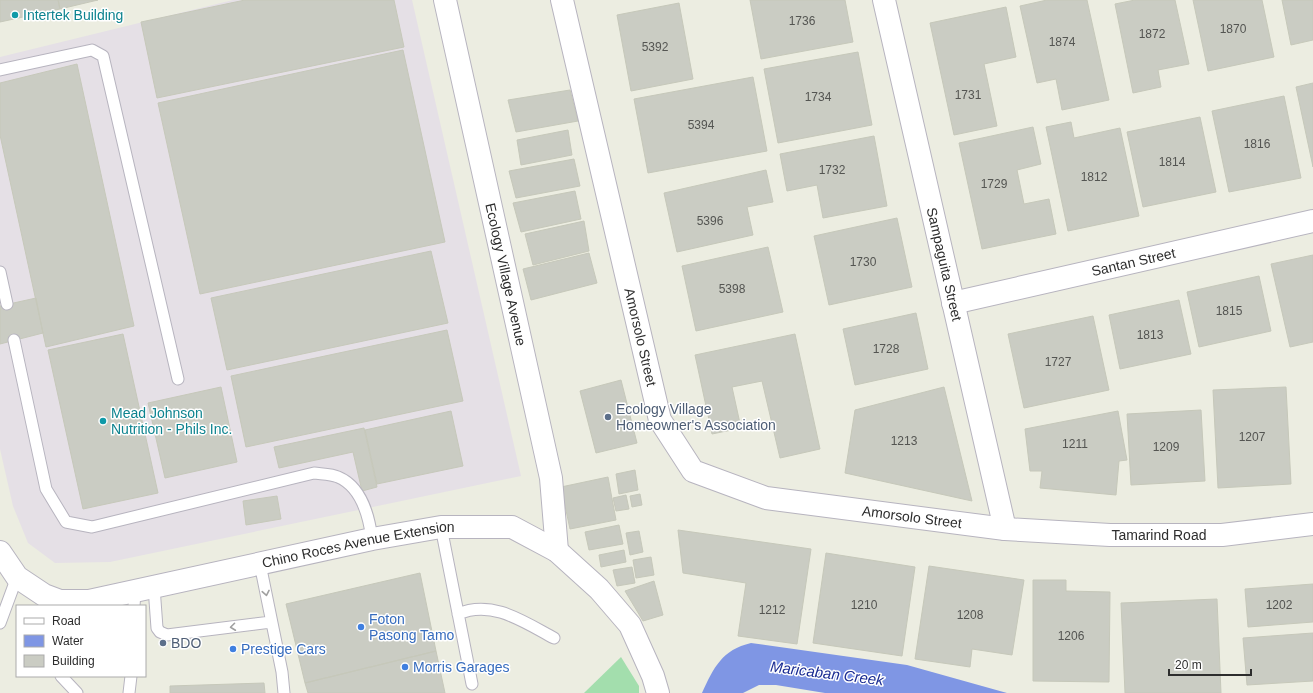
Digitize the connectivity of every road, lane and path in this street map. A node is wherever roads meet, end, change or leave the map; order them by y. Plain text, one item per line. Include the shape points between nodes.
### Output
1 (445, 0) edge
2 (562, 0) edge
3 (884, 0) edge
4 (0, 70) edge
5 (1313, 221) edge
6 (0, 272) edge
7 (953, 303) junction
8 (7, 304) dead end
9 (14, 340) dead end
10 (178, 379) dead end
11 (1313, 524) edge
12 (441, 527) junction
13 (1005, 529) junction
14 (372, 539) junction
15 (557, 551) junction
16 (0, 552) edge
17 (260, 564) junction
18 (17, 577) junction
19 (141, 595) edge
20 (60, 604) edge
21 (146, 605) edge
22 (146, 605) edge
23 (458, 614) junction
24 (271, 622) junction
25 (0, 623) edge
26 (554, 638) dead end
27 (62, 677) edge
28 (131, 677) edge
29 (472, 684) dead end
30 (77, 693) edge
31 (129, 693) edge
32 (284, 693) edge
33 (658, 693) edge

1 - 15 street, Ecology Village Avenue via 551,478
2 - 13 street, Amorsolo Street via 660,420 693,471 766,498
3 - 7 street, Sampaguita Street
4 - 10 lane via 92,50 103,56
5 - 7 street, Santan Street
6 - 8 lane
7 - 13 street, Sampaguita Street
9 - 14 lane via 46,489 66,522 92,527 314,473 338,476 356,491 367,511
11 - 13 street, Tamarind Road via 1222,535 1110,535
12 - 14 street, Chino Roces Avenue Extension
12 - 15 street, Chino Roces Avenue Extension via 512,527
12 - 23 lane
14 - 17 street, Chino Roces Avenue Extension
15 - 33 street, Chino Roces Avenue Extension via 599,589 630,626
16 - 18 street, Chino Roces Avenue Extension
17 - 19 street, Chino Roces Avenue Extension
17 -> 24 lane
18 - 20 street, Chino Roces Avenue Extension
18 - 25 lane
19 - 20 street, Chino Roces Avenue Extension
22 -> 19 lane
24 -> 21 lane via 167,636 157,628
23 - 26 lane via 481,608 494,610 514,616
23 - 29 lane
24 - 32 lane
27 - 30 lane
28 - 31 lane

